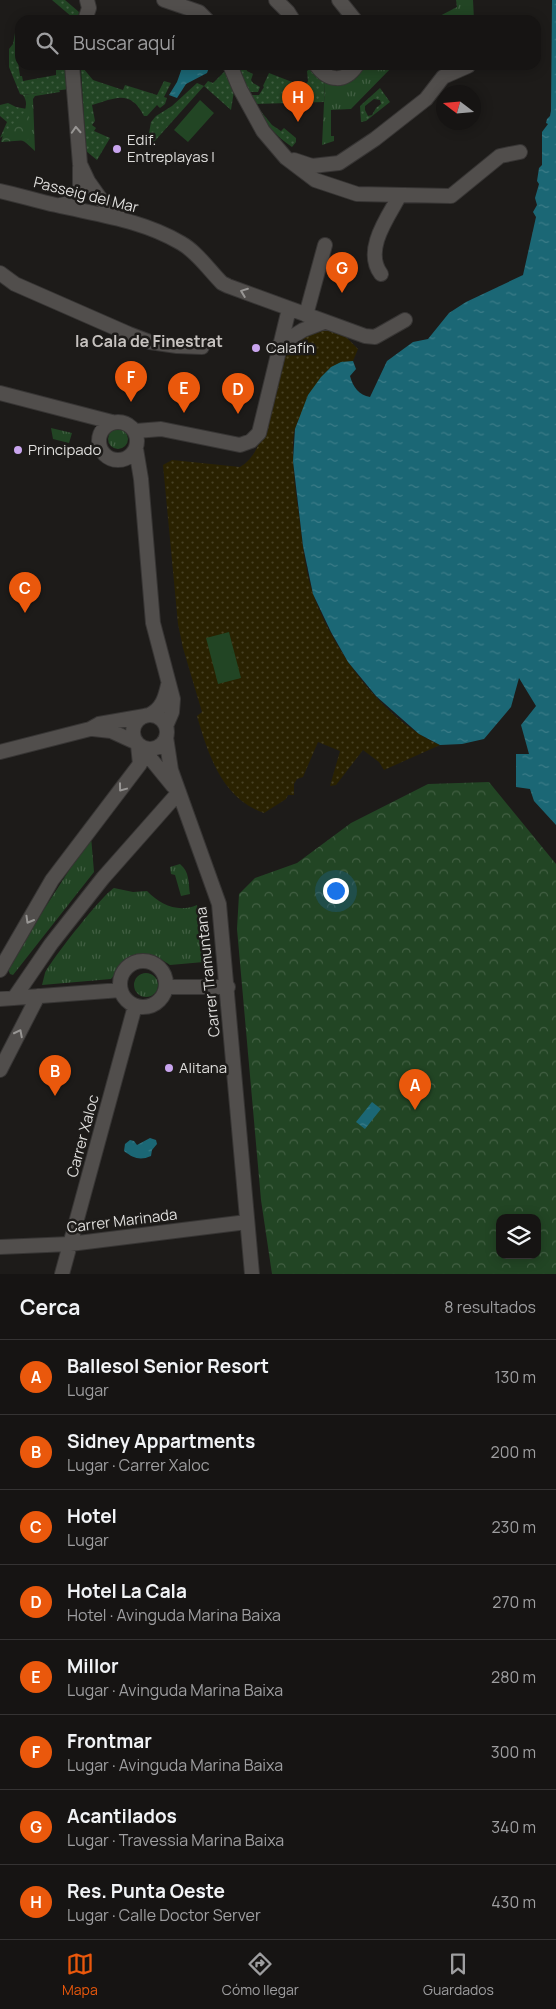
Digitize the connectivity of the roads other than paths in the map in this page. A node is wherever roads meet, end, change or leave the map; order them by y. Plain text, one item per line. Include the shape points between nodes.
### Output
1 (86, 0) edge
2 (164, 0) edge
3 (276, 0) edge
4 (339, 0) edge
5 (87, 15) edge
6 (202, 15) edge
7 (290, 15) edge
8 (351, 15) edge
9 (72, 70) edge
10 (232, 70) edge
11 (320, 70) edge
12 (353, 70) edge
13 (459, 70) edge
14 (520, 152) dead end
15 (286, 158) junction
16 (80, 164) junction
17 (0, 191) edge
18 (400, 195) junction
19 (58, 206) junction
20 (119, 217) junction
21 (325, 245) dead end
22 (0, 273) edge
23 (382, 274) dead end
24 (289, 309) junction
25 (306, 315) junction
26 (405, 320) dead end
27 (324, 322) junction
28 (279, 345) junction
29 (202, 347) dead end
30 (0, 393) edge
31 (83, 414) junction
32 (112, 422) junction
33 (98, 429) junction
34 (136, 431) junction
35 (136, 449) junction
36 (122, 460) junction
37 (141, 479) junction
38 (167, 689) junction
39 (147, 715) junction
40 (90, 729) junction
41 (166, 731) junction
42 (139, 745) junction
43 (0, 752) edge
44 (179, 792) junction
45 (0, 970) edge
46 (166, 987) junction
47 (228, 987) junction
48 (121, 990) junction
49 (38, 996) junction
50 (14, 998) junction
51 (0, 999) edge
52 (135, 1006) junction
53 (0, 1070) edge
54 (247, 1222) junction
55 (70, 1244) junction
56 (0, 1247) edge
57 (62, 1274) edge
58 (252, 1274) edge

1 - 5 street via 89,8
2 - 6 street
3 - 7 street
4 - 8 street
16 -> 9 street
10 - 15 street via 263,131
11 - 12 street via 336,79
13 - 15 street via 443,77 426,99 375,140 339,163 312,166
14 - 18 street via 500,156 451,196
15 - 18 street via 323,183 357,194
16 - 19 street via 80,195 72,202
16 - 20 street via 100,198
17 - 19 street, Passeig del Mar
18 - 23 street via 373,254
19 - 20 street, Passeig del Mar
24 -> 20 street, Passeig del Mar via 228,286 181,243
21 - 25 street
22 - 29 street via 15,284 128,334 150,342
24 - 25 street, Passeig del Mar
24 - 28 street
25 - 27 street, Passeig del Mar
26 - 27 street, Passeig del Mar via 375,337
27 - 28 street
28 - 34 street via 259,433 252,441 240,445 161,429
30 - 31 street
31 - 32 street
31 - 33 street
32 - 33 street
32 - 34 street via 128,423
33 - 36 street via 99,445 105,455
34 - 35 street
35 - 36 street
35 - 37 street
36 - 37 street
37 - 38 street via 153,623
38 - 39 street via 160,707
38 - 41 street via 173,704
39 - 40 street via 99,724
39 - 41 street via 159,718
39 - 42 street via 134,727 133,737
40 - 42 street via 111,731
40 - 43 street
41 - 42 street via 157,748 147,749
41 - 44 street, Carrer Tramuntana via 171,770
42 - 44 street, Carrer Tramuntana
42 -> 45 street via 140,764 52,880
44 - 47 street, Carrer Tramuntana via 219,904
44 - 50 street via 103,878
46 - 47 street
46 - 48 street via 159,967 153,962 139,961 126,968 120,982
46 - 52 street via 155,1004
47 - 54 street, Carrer Tramuntana
48 - 49 street
48 - 52 street
49 - 50 street
53 -> 49 street
50 - 51 street
52 - 55 street, Carrer Xaloc
54 - 55 street, Carrer Marinada
54 - 58 street, Carrer Tramuntana
55 - 56 street, Carrer Marinada
55 - 57 street, Carrer Xaloc

